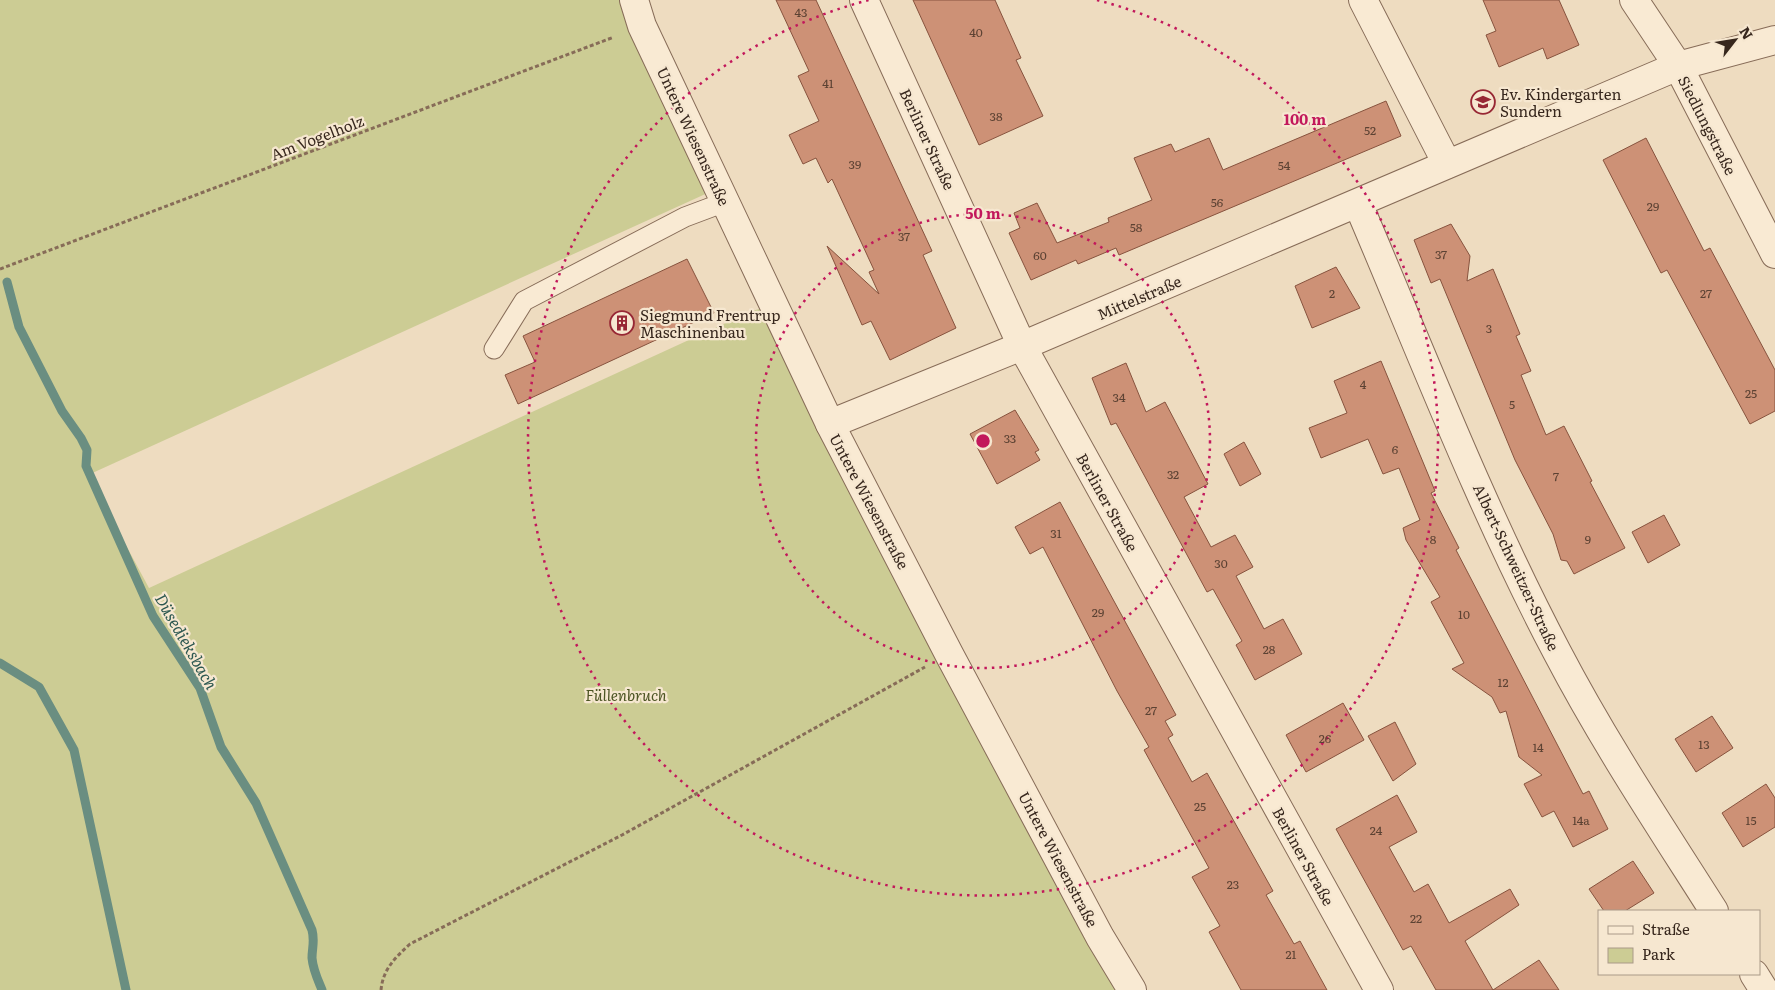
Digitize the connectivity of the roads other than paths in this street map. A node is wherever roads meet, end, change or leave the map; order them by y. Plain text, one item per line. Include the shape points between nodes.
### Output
1 (634, 0) edge
2 (864, 0) edge
3 (1363, 0) edge
4 (1634, 0) edge
5 (1775, 40) edge
6 (1678, 66) junction
7 (1447, 164) junction
8 (725, 202) junction
9 (1358, 204) junction
10 (1775, 254) edge
11 (1022, 346) junction
12 (494, 349) dead end
13 (830, 424) junction
14 (1713, 910) edge
15 (1755, 975) edge
16 (1132, 990) edge
17 (1379, 990) edge
18 (1764, 990) edge

1 - 8 street, Untere Wiesenstraße via 642,26
2 - 11 street, Berliner Straße
3 - 7 street
4 - 6 street, Siedlungstraße
5 - 6 street, Mittelstraße
6 - 7 street, Mittelstraße
6 - 10 street, Siedlungstraße
7 - 9 street, Mittelstraße
8 - 12 lane via 686,216 524,301
8 - 13 street, Untere Wiesenstraße
9 - 11 street, Mittelstraße
9 - 14 street, Albert-Schweitzer-Straße via 1494,524 1557,652 1622,767
11 - 13 street, Mittelstraße
11 - 17 street, Berliner Straße
13 - 16 street, Untere Wiesenstraße via 949,654
15 - 18 street

